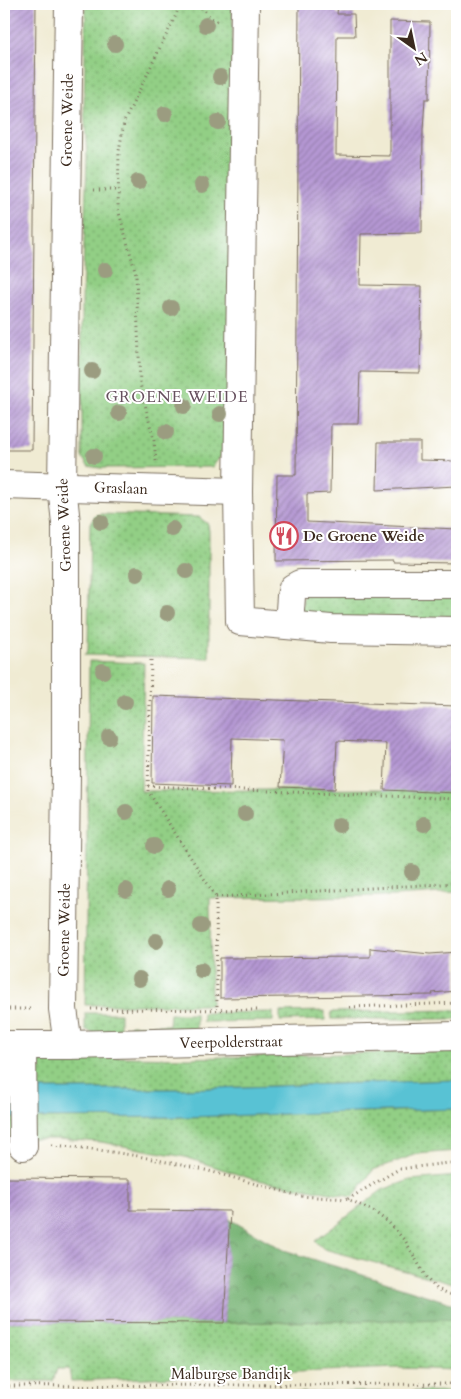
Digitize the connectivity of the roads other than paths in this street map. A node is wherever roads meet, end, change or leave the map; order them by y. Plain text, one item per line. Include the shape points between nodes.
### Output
1 (68, 4) edge
2 (245, 4) edge
3 (4, 485) edge
4 (62, 486) junction
5 (238, 492) junction
6 (457, 584) edge
7 (289, 625) junction
8 (457, 631) edge
9 (457, 1036) edge
10 (68, 1045) junction
11 (16, 1051) edge
12 (23, 1139) road end

1 - 4 street, Groene Weide
2 - 5 street
3 - 4 street, Graslaan
4 - 5 street, Graslaan
4 - 10 street, Groene Weide via 66,523 63,1010
5 - 7 street via 240,621
6 - 7 street via 300,584 293,588 290,596
7 - 8 street
9 - 10 street, Veerpolderstraat
10 - 11 street, Veerpolderstraat
11 - 12 street

